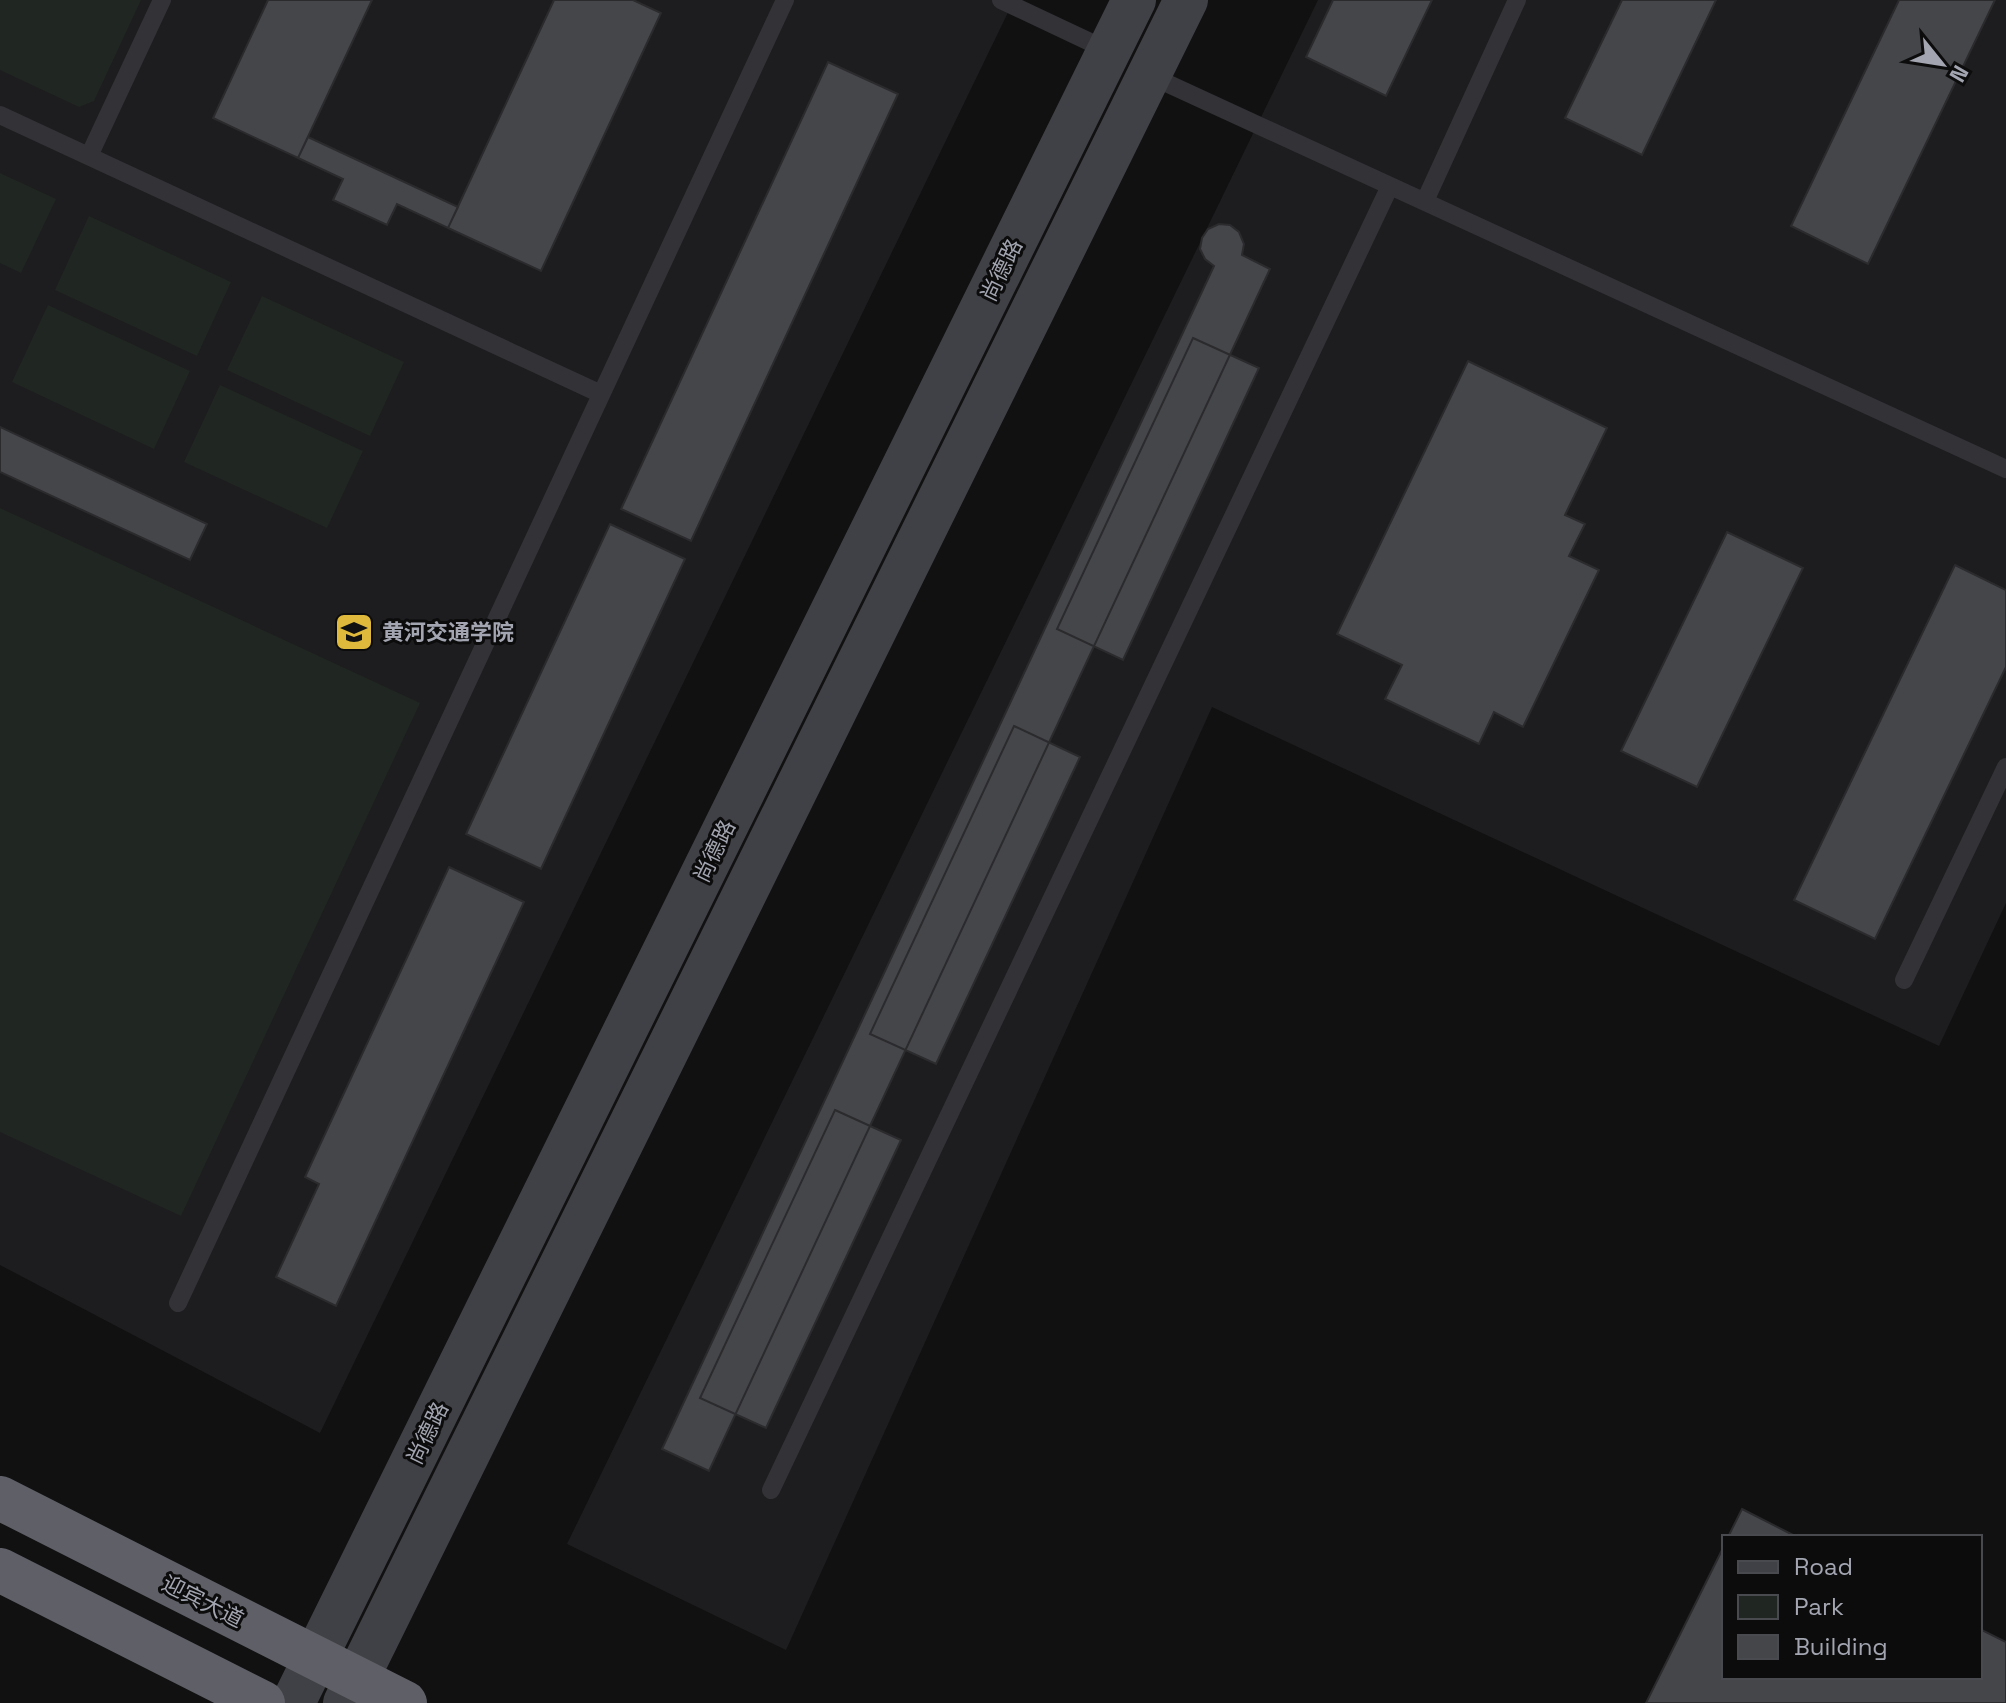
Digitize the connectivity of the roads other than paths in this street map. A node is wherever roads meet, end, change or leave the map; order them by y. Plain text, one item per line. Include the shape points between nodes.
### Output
1 (162, 0) edge
2 (785, 0) edge
3 (1001, 0) edge
4 (1134, 0) edge
5 (1186, 0) edge
6 (1517, 0) edge
7 (1109, 51) junction
8 (1149, 75) junction
9 (0, 115) edge
10 (89, 156) junction
11 (1390, 186) junction
12 (1425, 201) junction
13 (601, 394) junction
14 (2006, 469) edge
15 (2006, 767) edge
16 (1904, 980) dead end
17 (178, 1303) dead end
18 (771, 1490) dead end
19 (0, 1498) edge
20 (0, 1570) edge
21 (316, 1658) junction
22 (351, 1691) edge
23 (263, 1703) edge
24 (293, 1703) edge
25 (405, 1703) edge

1 - 10 lane
2 - 13 lane
3 - 7 lane
4 - 7 street, 尚德路
5 - 8 street, 尚德路
6 - 12 lane
7 - 21 street, 尚德路
8 - 11 lane
8 - 22 street, 尚德路
9 - 10 lane
10 - 13 lane
11 - 12 lane
11 - 18 lane
12 - 14 lane
13 - 17 lane
15 - 16 lane
19 - 21 highway, 迎宾大道
20 - 23 highway
21 - 22 highway, 迎宾大道
21 - 24 street, 尚德路
22 - 25 highway, 迎宾大道

